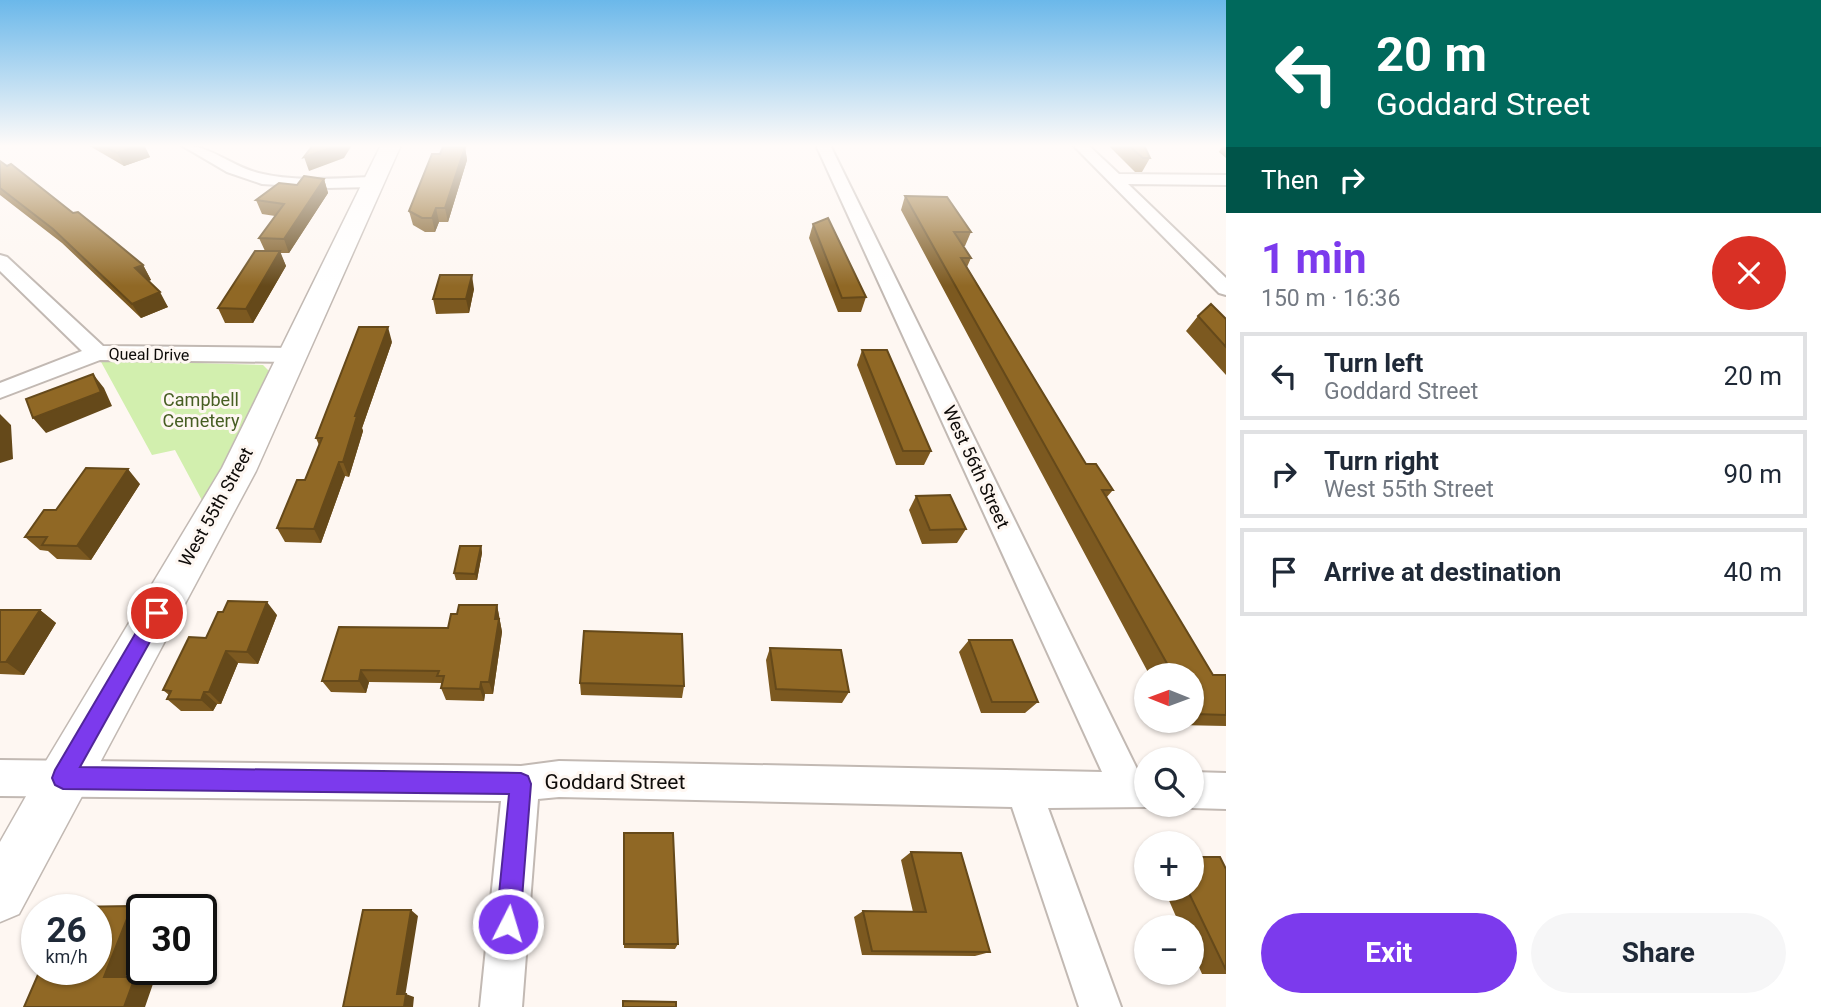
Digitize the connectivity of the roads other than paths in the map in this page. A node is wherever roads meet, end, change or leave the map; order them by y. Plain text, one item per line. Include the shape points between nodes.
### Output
1 (368, 192) edge
2 (846, 192) edge
3 (1128, 192) edge
4 (0, 261) edge
5 (1226, 289) edge
6 (97, 353) junction
7 (292, 355) junction
8 (0, 391) edge
9 (0, 778) edge
10 (63, 778) junction
11 (1134, 783) edge
12 (521, 784) junction
13 (1134, 789) edge
14 (1024, 790) junction
15 (1204, 790) edge
16 (1226, 791) edge
17 (0, 895) edge
18 (501, 1007) edge
19 (1100, 1007) edge

1 - 7 street, West 55th Street
2 - 11 street, West 56th Street
3 - 5 street
4 - 6 street, Queal Drive
6 - 7 street, Queal Drive
6 - 8 street
7 - 10 street, West 55th Street via 238,471
9 - 10 street, Goddard Street
10 - 12 street, Goddard Street
10 - 17 street, West 55th Street
12 - 14 street, Goddard Street via 559,779
12 - 18 street
13 - 14 street, Goddard Street
14 - 19 street
15 - 16 street

